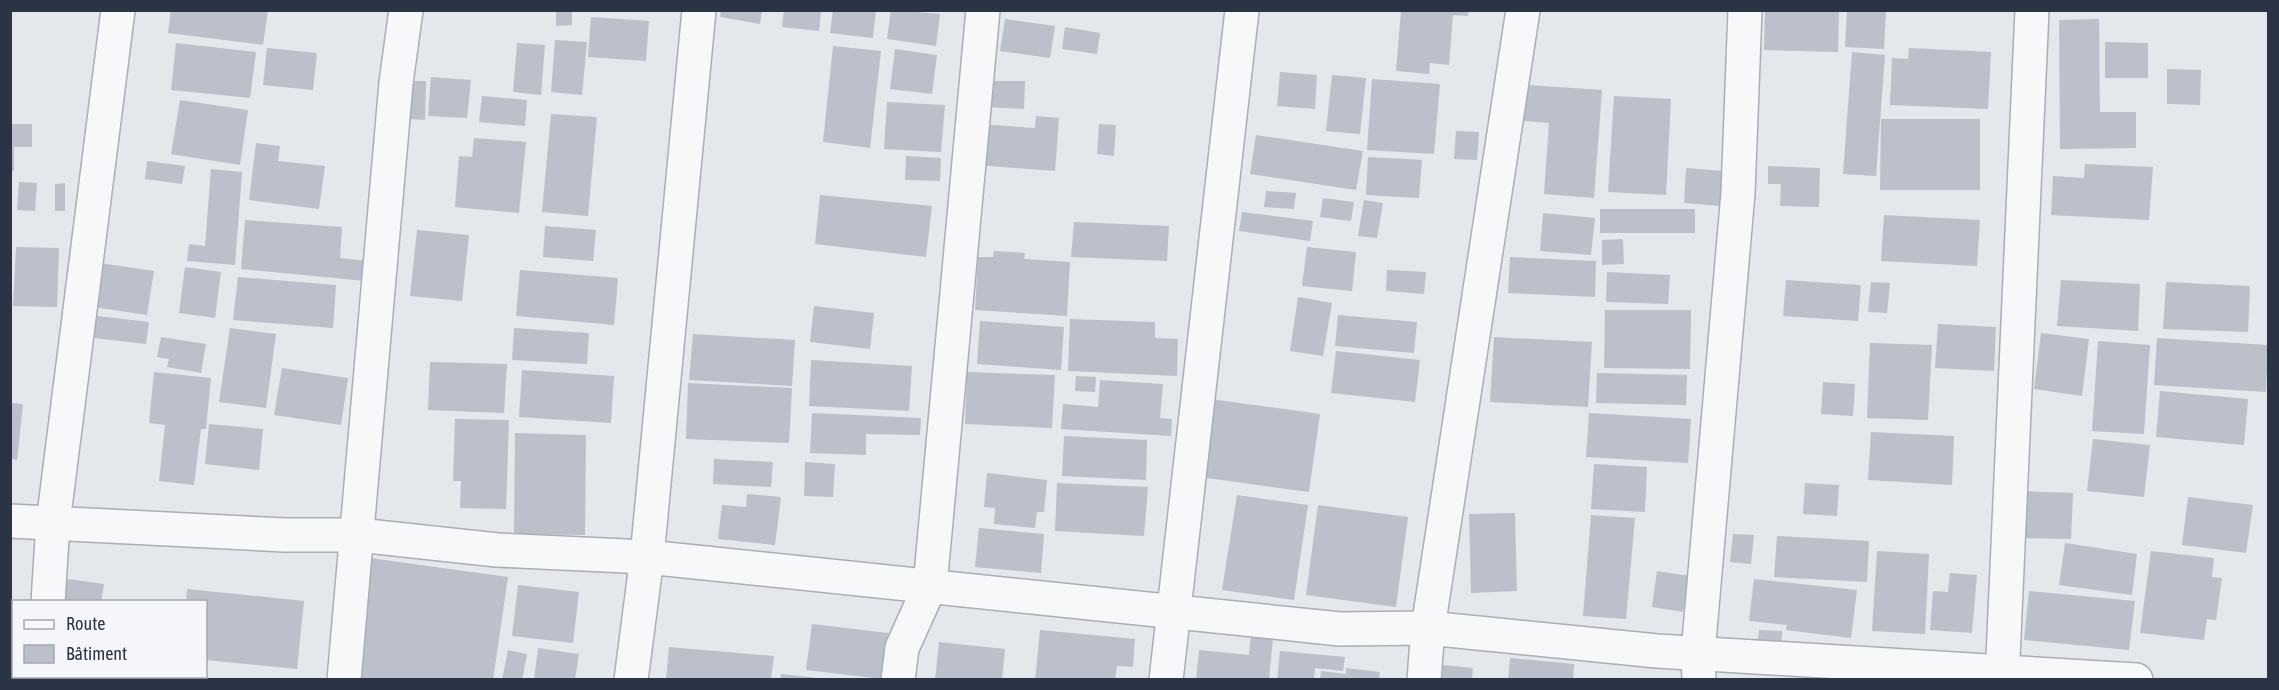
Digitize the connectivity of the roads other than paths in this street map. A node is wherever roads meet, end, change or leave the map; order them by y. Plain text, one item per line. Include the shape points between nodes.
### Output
1 (118, 10) edge
2 (406, 10) edge
3 (699, 10) edge
4 (983, 10) edge
5 (1242, 10) edge
6 (1523, 10) edge
7 (1745, 10) edge
8 (2032, 10) edge
9 (10, 521) edge
10 (54, 523) junction
11 (358, 535) junction
12 (647, 557) junction
13 (930, 586) junction
14 (48, 600) edge
15 (1172, 611) junction
16 (1428, 628) junction
17 (1698, 666) edge
18 (2002, 675) edge
19 (344, 680) edge
20 (631, 680) edge
21 (898, 680) edge
22 (1166, 680) edge
23 (1424, 680) edge
24 (2136, 680) edge

1 - 10 street
2 - 11 street via 396,83
3 - 12 street
4 - 13 street
5 - 15 street
6 - 16 street
7 - 17 street via 1738,193
8 - 18 street
9 - 10 street
10 - 11 street
10 - 14 street
11 - 12 street via 497,550
11 - 19 street
12 - 13 street
12 - 20 street
13 - 15 street
13 - 21 street via 902,648
15 - 16 street via 1340,629
15 - 22 street
16 - 17 street
16 - 23 street
17 - 18 street
18 - 24 street

